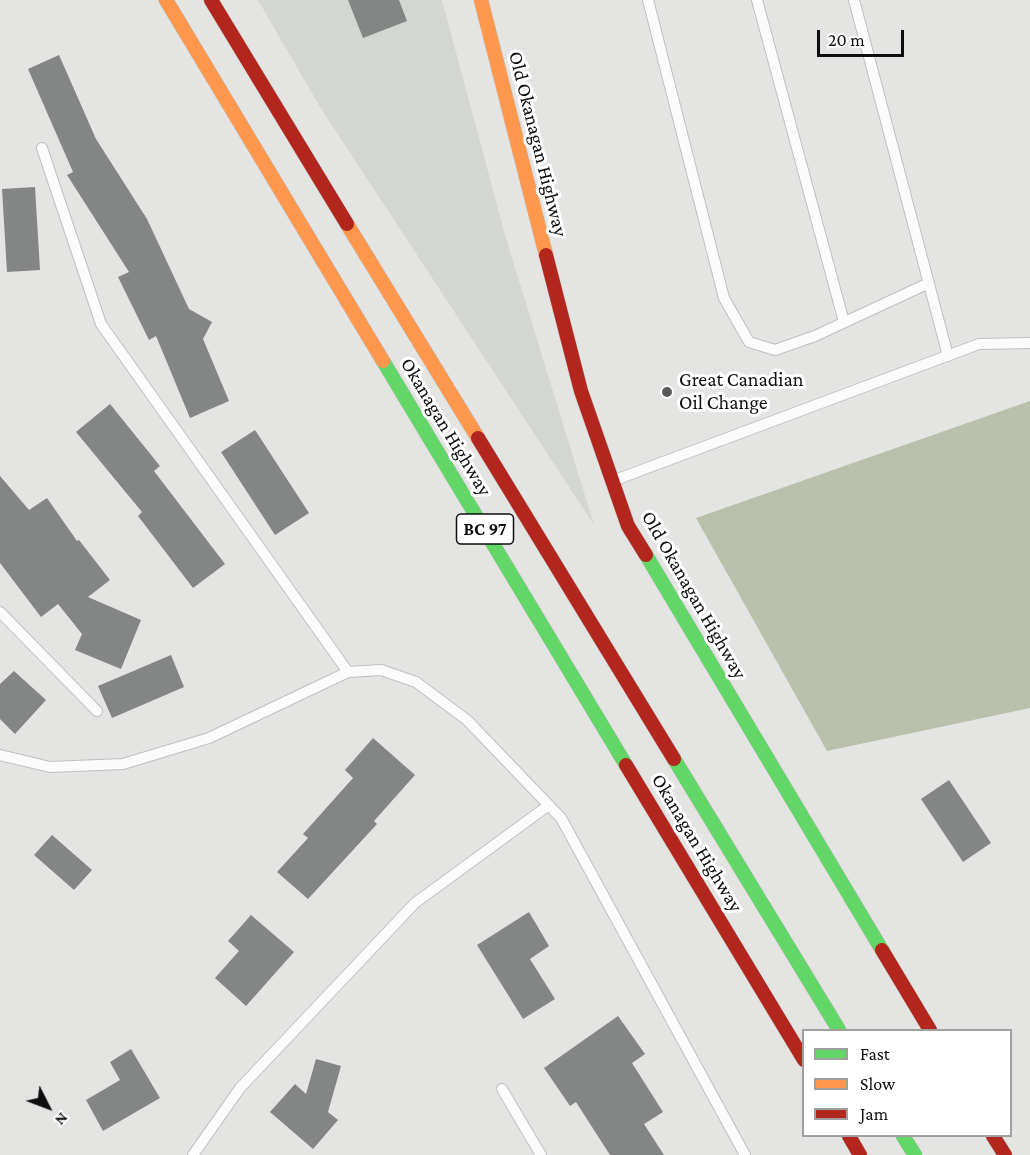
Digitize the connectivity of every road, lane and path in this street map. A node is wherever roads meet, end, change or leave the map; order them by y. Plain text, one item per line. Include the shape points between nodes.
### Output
1 (166, 0) edge
2 (211, 0) edge
3 (481, 0) edge
4 (648, 0) edge
5 (757, 0) edge
6 (854, 0) edge
7 (42, 148) dead end
8 (929, 283) junction
9 (844, 322) junction
10 (1030, 343) edge
11 (948, 356) junction
12 (612, 481) junction
13 (0, 612) edge
14 (348, 672) junction
15 (97, 711) dead end
16 (0, 755) edge
17 (549, 805) junction
18 (838, 1029) edge
19 (929, 1029) edge
20 (802, 1056) edge
21 (502, 1089) dead end
22 (850, 1137) edge
23 (904, 1137) edge
24 (994, 1137) edge
25 (193, 1155) edge
26 (541, 1155) edge
27 (745, 1155) edge
28 (860, 1155) edge
29 (915, 1155) edge
30 (1005, 1155) edge

1 - 20 main road, Okanagan Highway / BC 97
2 - 18 main road, Okanagan Highway / BC 97
3 - 12 main road, Old Okanagan Highway via 581,391
4 - 9 lane via 724,298 748,342 775,350
5 - 9 lane
6 - 8 lane
7 - 14 lane via 101,324
8 - 9 lane
8 - 11 lane
10 - 11 lane via 979,344
11 - 12 lane
12 - 19 main road, Old Okanagan Highway via 628,526
13 - 15 lane
14 - 16 lane via 209,738 123,764 50,767
14 - 17 lane via 381,669 416,682 467,720
17 - 25 lane via 415,903 240,1088
17 - 27 lane via 561,818
21 - 26 lane
22 - 28 main road
23 - 29 main road
24 - 30 main road

